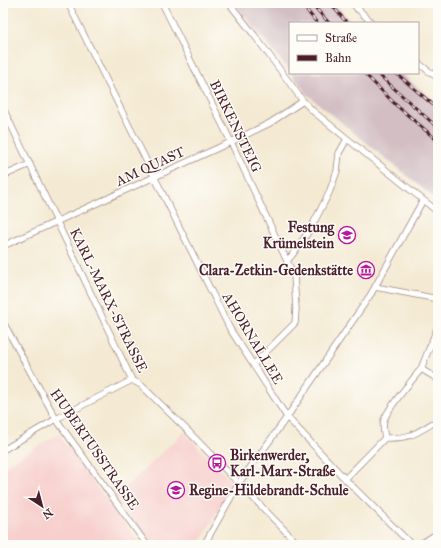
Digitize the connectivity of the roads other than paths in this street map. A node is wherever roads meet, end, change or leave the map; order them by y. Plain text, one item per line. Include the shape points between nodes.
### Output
1 (68, 3) edge
2 (162, 3) edge
3 (229, 3) edge
4 (352, 3) edge
5 (362, 3) edge
6 (357, 9) junction
7 (371, 22) edge
8 (419, 64) edge
9 (438, 78) edge
10 (303, 101) junction
11 (3, 108) edge
12 (347, 139) junction
13 (231, 142) junction
14 (30, 164) junction
15 (3, 176) edge
16 (155, 178) junction
17 (423, 200) junction
18 (438, 212) edge
19 (57, 222) junction
20 (3, 246) edge
21 (287, 261) junction
22 (375, 287) junction
23 (438, 299) edge
24 (3, 322) edge
25 (438, 326) edge
26 (254, 364) junction
27 (420, 369) junction
28 (438, 379) edge
29 (132, 380) junction
30 (287, 417) junction
31 (56, 419) junction
32 (438, 420) edge
33 (385, 438) junction
34 (4, 448) edge
35 (345, 479) junction
36 (239, 484) junction
37 (438, 533) edge
38 (147, 545) edge
39 (204, 545) edge
40 (299, 545) edge
41 (412, 545) edge
42 (419, 545) edge

1 - 16 street, AHORNALLEE
2 - 13 street, BIRKENSTEIG
3 - 10 street
4 - 6 street
5 - 6 street
6 - 7 street
8 - 9 street
10 - 12 street
10 - 13 street, AM QUAST via 270,123
11 - 14 street, KARL-MARX-STRASSE
12 - 17 street
12 - 21 street via 339,153 330,193 311,228
13 - 16 street, AM QUAST
13 - 21 street, BIRKENSTEIG
14 - 15 street
14 - 19 street, KARL-MARX-STRASSE
16 - 19 street, AM QUAST
16 - 26 street, AHORNALLEE via 230,329
17 - 18 street
17 - 22 street
19 - 20 street, AM QUAST
19 - 29 street, KARL-MARX-STRASSE
21 - 26 street, BIRKENSTEIG via 294,275 295,323
22 - 23 street
22 - 30 street
24 - 31 street, HUBERTUSSTRASSE
25 - 27 street
26 - 30 street, AHORNALLEE
27 - 28 street
27 - 33 street via 384,420
29 - 31 street
29 - 36 street, KARL-MARX-STRASSE via 141,385
30 - 35 street, AHORNALLEE
30 - 36 street
31 - 34 street
31 - 38 street, HUBERTUSSTRASSE
32 - 33 street via 410,437
33 - 35 street
35 - 41 street, AHORNALLEE
36 - 39 street
36 - 40 street, KARL-MARX-STRASSE
37 - 42 street

